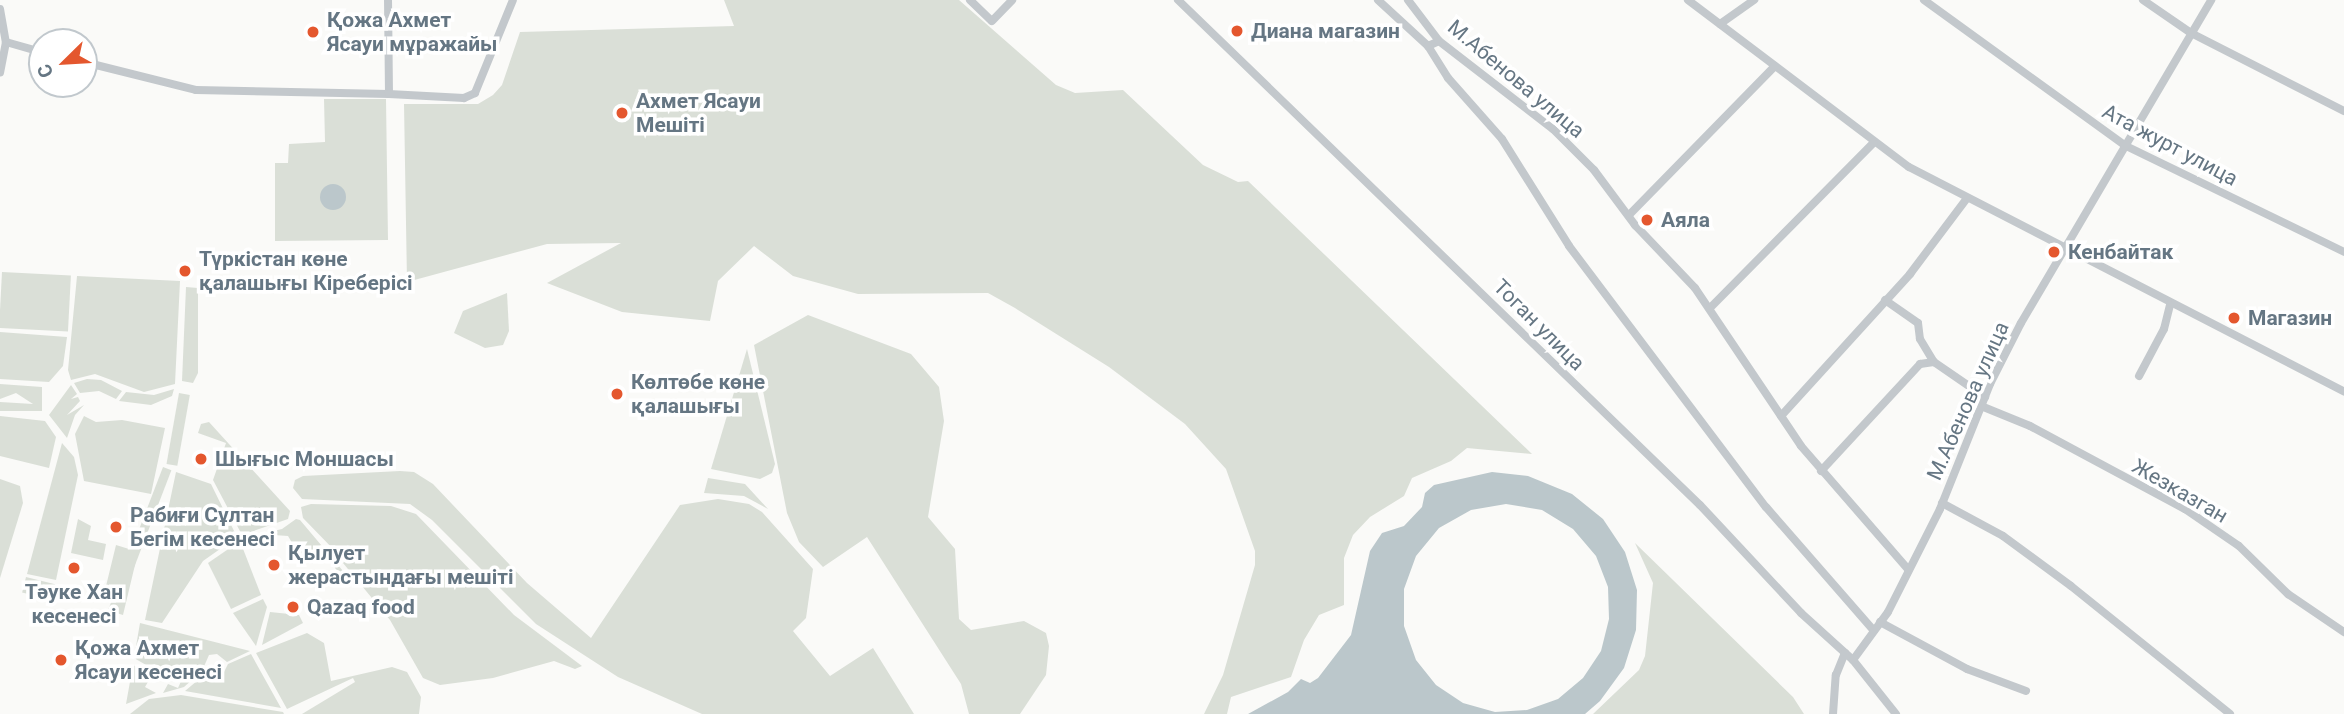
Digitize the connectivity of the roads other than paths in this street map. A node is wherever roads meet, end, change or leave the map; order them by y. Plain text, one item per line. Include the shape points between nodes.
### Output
1 (388, 0) edge
2 (513, 0) edge
3 (970, 0) edge
4 (1012, 0) edge
5 (1178, 0) edge
6 (1378, 0) edge
7 (1408, 0) edge
8 (1688, 0) edge
9 (1754, 0) edge
10 (1924, 0) edge
11 (2143, 0) edge
12 (2211, 0) edge
13 (0, 9) edge
14 (1720, 24) junction
15 (2192, 33) junction
16 (1439, 41) junction
17 (6, 42) junction
18 (1428, 46) junction
19 (28, 48) edge
20 (98, 66) edge
21 (1774, 66) junction
22 (0, 72) edge
23 (389, 94) junction
24 (2344, 111) edge
25 (1873, 143) junction
26 (2124, 145) junction
27 (1967, 198) junction
28 (1630, 214) junction
29 (2064, 249) junction
30 (2344, 252) edge
31 (1885, 300) junction
32 (2170, 305) junction
33 (1710, 308) junction
34 (1934, 362) junction
35 (2139, 376) dead end
36 (2344, 392) edge
37 (1985, 397) junction
38 (1981, 406) junction
39 (1781, 416) junction
40 (1821, 471) junction
41 (1942, 503) junction
42 (1908, 569) junction
43 (1880, 622) junction
44 (1874, 631) junction
45 (2344, 632) edge
46 (1845, 653) junction
47 (1853, 660) junction
48 (2026, 691) dead end
49 (1833, 714) edge
50 (1896, 714) edge
51 (2230, 714) edge

1 - 23 street
2 - 23 street via 475,93 464,98
3 - 4 street via 992,20
5 - 46 street, Тоган улица via 1341,153
6 - 18 street
7 - 16 street, М.Абенова улица
8 - 14 street
9 - 14 street
10 - 26 street, Ата журт улица
11 - 15 street
12 - 15 street, М.Абенова улица
13 - 17 street
14 - 21 street
15 - 24 street
15 - 26 street, М.Абенова улица
16 - 18 street
16 - 28 street, М.Абенова улица via 1553,129
17 - 19 street
17 - 22 street
18 - 44 street via 1448,78 1502,139 1569,246 1766,507
20 - 23 street via 196,90
21 - 25 street
21 - 28 street
25 - 27 street
25 - 33 street
26 - 29 street, М.Абенова улица
26 - 30 street, Ата журт улица
27 - 29 street
27 - 31 street
28 - 33 street, М.Абенова улица
29 - 32 street
29 - 37 street, М.Абенова улица
31 - 34 street via 1918,324 1920,339
31 - 39 street
32 - 35 street via 2164,329
32 - 36 street
33 - 39 street, М.Абенова улица
34 - 37 street
34 - 40 street via 1920,364
37 - 38 street, М.Абенова улица
38 - 41 street, М.Абенова улица
38 - 45 street, Жезказган via 2030,426 2185,509 2239,546 2288,594
39 - 40 street, М.Абенова улица
40 - 42 street, М.Абенова улица
41 - 42 street, М.Абенова улица
41 - 51 street via 2003,536
42 - 43 street, М.Абенова улица
43 - 44 street, М.Абенова улица
43 - 48 street via 1967,669
44 - 47 street, М.Абенова улица
46 - 47 street, Тоган улица
46 - 49 street via 1836,675
47 - 50 street, Тоган улица

